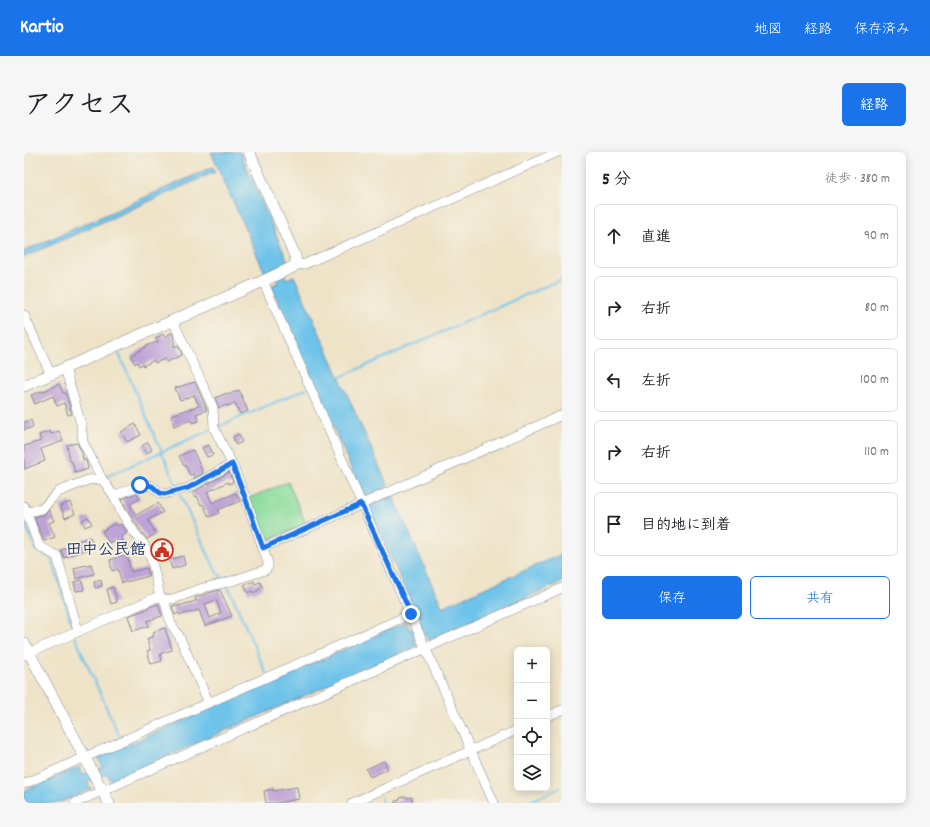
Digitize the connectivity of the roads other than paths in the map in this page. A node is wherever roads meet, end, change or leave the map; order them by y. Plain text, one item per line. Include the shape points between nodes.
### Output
1 (249, 152) edge
2 (558, 152) edge
3 (295, 265) junction
4 (263, 281) junction
5 (24, 315) edge
6 (173, 321) junction
7 (65, 368) junction
8 (51, 375) junction
9 (24, 386) edge
10 (562, 415) edge
11 (232, 464) junction
12 (102, 479) junction
13 (114, 496) junction
14 (361, 504) junction
15 (25, 510) edge
16 (263, 548) junction
17 (562, 588) edge
18 (162, 598) junction
19 (411, 614) junction
20 (78, 631) junction
21 (24, 642) edge
22 (426, 649) junction
23 (27, 654) edge
24 (209, 703) junction
25 (562, 710) edge
26 (550, 715) edge
27 (514, 731) edge
28 (470, 750) junction
29 (85, 757) junction
30 (24, 784) edge
31 (103, 790) junction
32 (75, 803) edge
33 (109, 803) edge
34 (352, 803) edge
35 (494, 803) edge

1 - 3 street via 295,256
2 - 3 street via 305,264
3 - 4 street
4 - 6 street
4 - 14 street
5 - 8 street
6 - 7 street
6 - 11 street via 213,406 214,428
7 - 8 street
7 - 12 street via 81,424 83,442
8 - 9 street
10 - 14 street
11 - 13 street via 188,488 164,494 152,486 140,485
11 - 16 street
12 - 13 street
12 - 15 street via 88,480 58,492 42,509 34,512
13 - 18 street via 151,558
14 - 16 street
14 - 19 street
15 - 20 street via 39,546 57,556
16 - 18 street via 268,563 265,570 173,599
17 - 22 street
18 - 20 street via 155,598
18 - 24 street via 171,624 179,636
19 - 22 street
19 - 24 street
20 - 23 street
21 - 23 street
22 - 28 street
22 - 31 street
23 - 29 street
24 - 29 street
25 - 26 street
27 - 28 street
28 - 34 street
28 - 35 street
29 - 30 street
29 - 31 street
31 - 32 street
31 - 33 street

